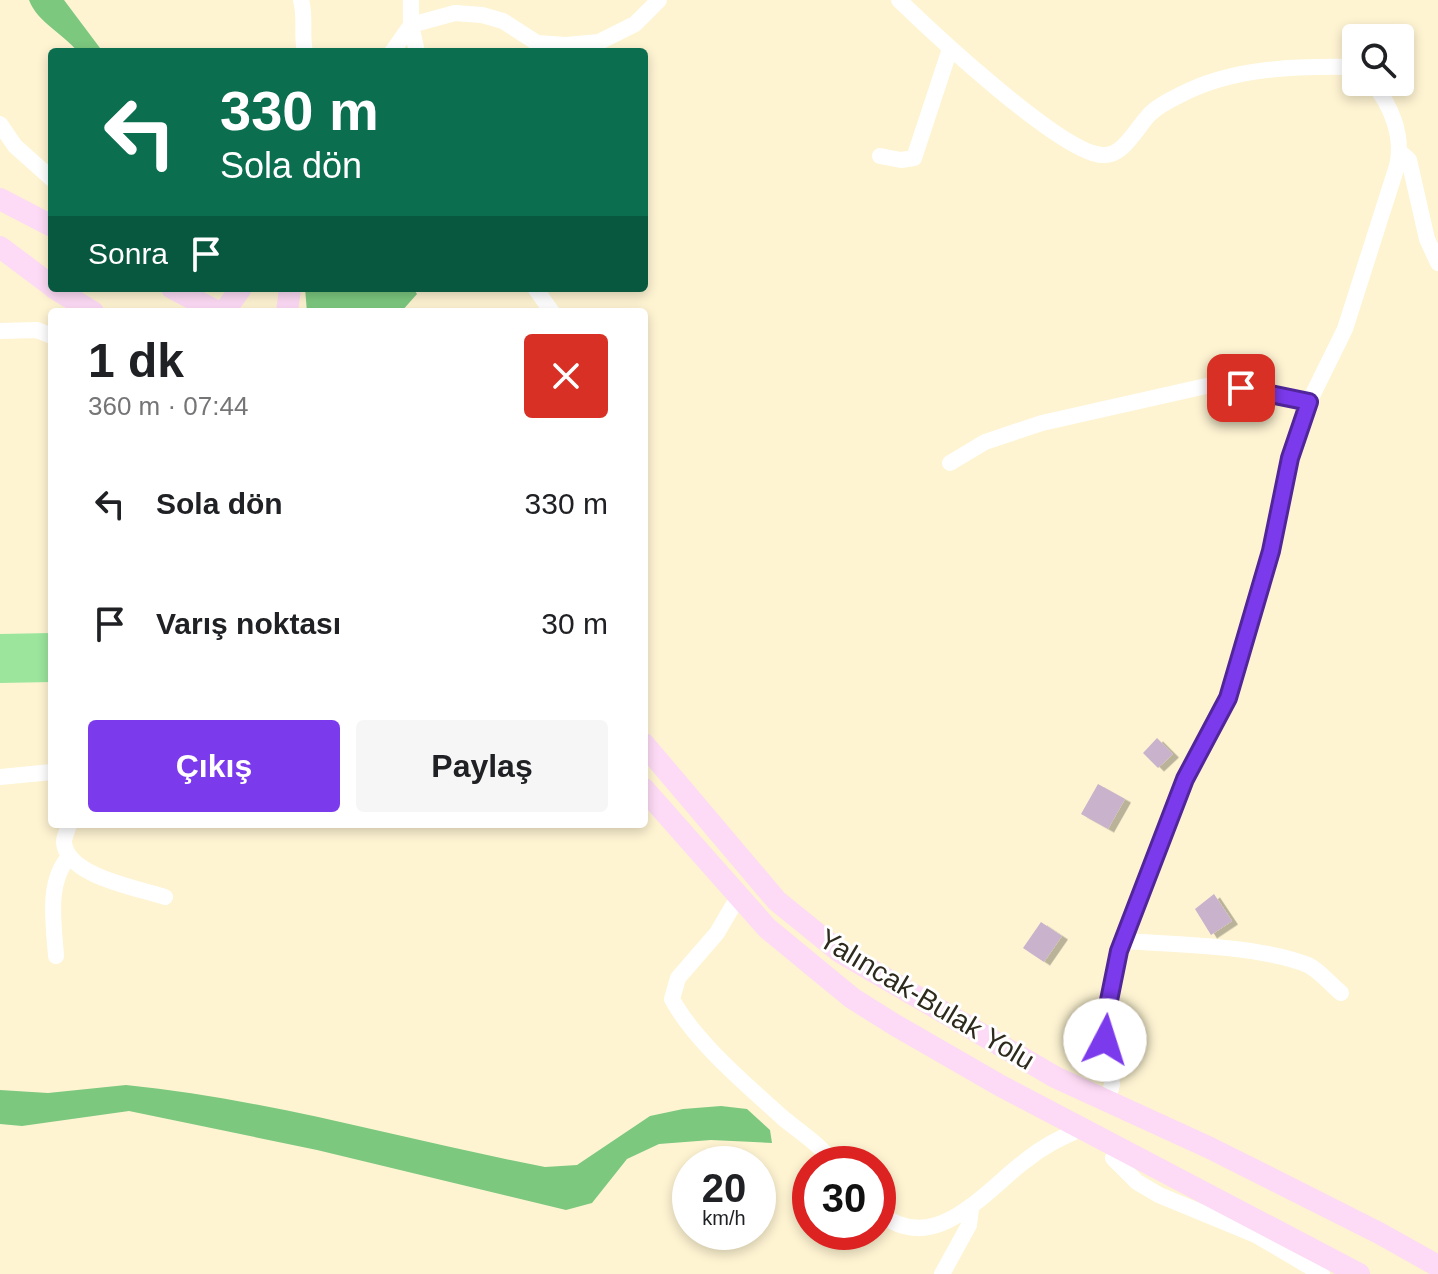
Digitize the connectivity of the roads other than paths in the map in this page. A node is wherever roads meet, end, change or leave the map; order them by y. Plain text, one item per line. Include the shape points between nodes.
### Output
1 (301, 0) edge
2 (411, 0) edge
3 (659, 0) edge
4 (899, 0) edge
5 (411, 25) junction
6 (304, 48) edge
7 (395, 48) edge
8 (416, 48) edge
9 (950, 49) junction
10 (1342, 67) edge
11 (1380, 96) edge
12 (0, 124) edge
13 (1400, 152) junction
14 (880, 156) dead end
15 (48, 175) edge
16 (0, 199) edge
17 (48, 224) edge
18 (0, 247) edge
19 (1438, 263) edge
20 (48, 283) edge
21 (61, 292) edge
22 (180, 292) edge
23 (238, 292) edge
24 (87, 308) edge
25 (213, 308) edge
26 (224, 308) edge
27 (0, 331) edge
28 (48, 334) edge
29 (1309, 402) junction
30 (950, 463) dead end
31 (648, 749) edge
32 (48, 772) edge
33 (0, 777) edge
34 (648, 794) edge
35 (68, 828) edge
36 (69, 857) junction
37 (165, 897) dead end
38 (738, 897) junction
39 (1123, 941) junction
40 (56, 956) dead end
41 (1341, 993) dead end
42 (1108, 1101) junction
43 (1084, 1128) junction
44 (818, 1146) edge
45 (1113, 1158) dead end
46 (971, 1208) junction
47 (896, 1224) edge
48 (1438, 1266) edge
49 (942, 1274) edge
50 (1322, 1274) edge
51 (1359, 1274) edge

1 - 6 street
2 - 5 street
3 - 5 street via 635,24 599,42 537,43 503,21 482,15 455,13
4 - 9 street
5 - 7 street
5 - 8 street
9 - 10 street via 1068,142 1101,155 1116,152 1152,112 1207,82 1262,71
9 - 14 street via 914,158
11 - 13 street via 1395,121
12 - 15 street via 15,146
13 - 19 street via 1409,160 1427,239
13 - 29 street via 1345,329
16 - 17 main road
18 - 20 main road
21 - 24 main road
22 - 25 main road
23 - 26 main road
27 - 28 street
29 - 30 street via 1215,384 1042,423 985,442
29 - 39 street via 1228,698 1185,779
31 - 42 main road, Yalıncak-Bulak Yolu via 777,901 840,952 1055,1077
32 - 33 street
34 - 38 main road, Yalıncak-Bulak Yolu
35 - 36 street via 64,841
36 - 37 street via 85,872
36 - 40 street via 53,903
38 - 43 main road, Yalıncak-Bulak Yolu via 852,998 974,1071
38 - 44 street via 717,933 678,978 672,999 696,1034
39 - 41 street via 1287,960 1310,966
39 - 42 street via 1104,1025 1112,1084
42 - 48 main road, Yalıncak-Bulak Yolu
43 - 46 street via 1027,1159
43 - 51 main road, Yalıncak-Bulak Yolu
45 - 50 street via 1159,1195 1256,1235
46 - 47 street via 940,1225
46 - 49 street via 969,1225

